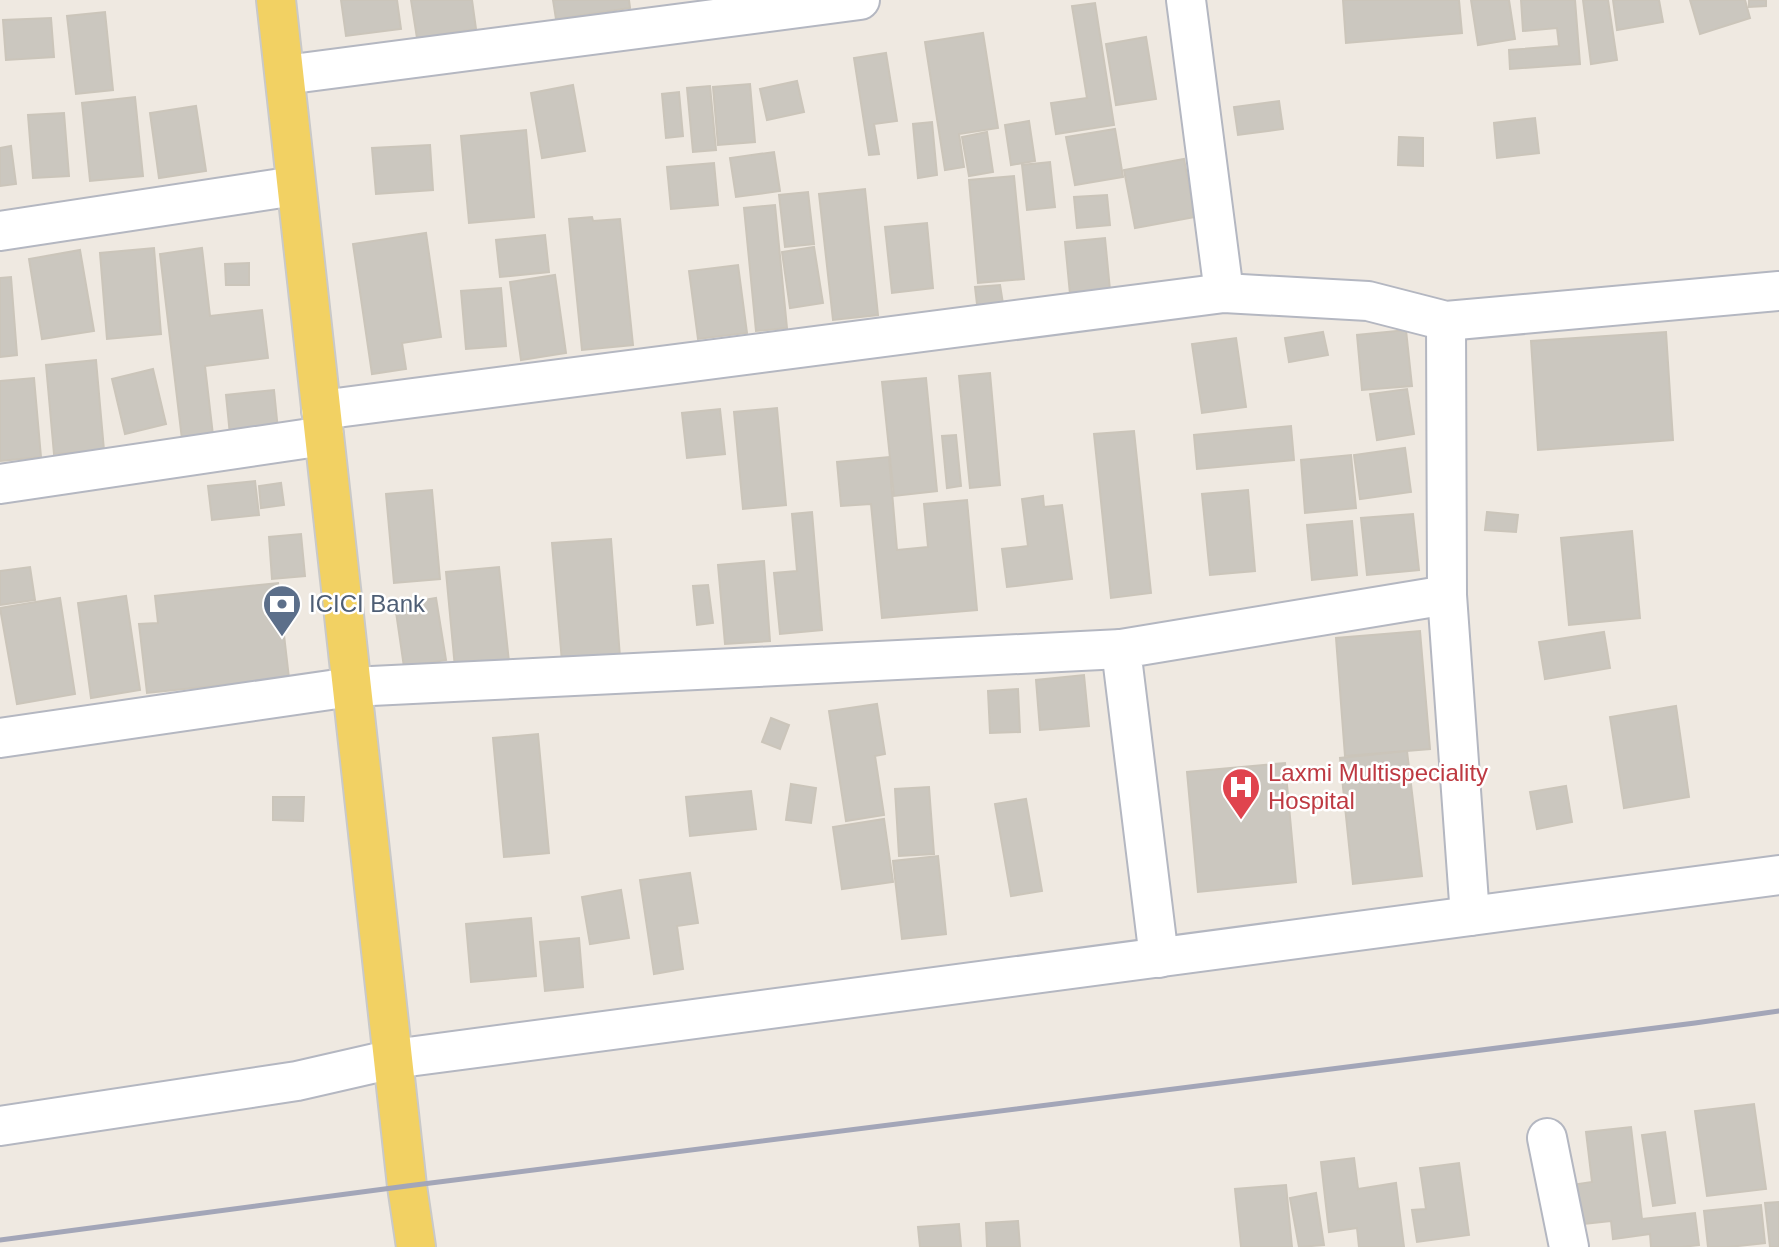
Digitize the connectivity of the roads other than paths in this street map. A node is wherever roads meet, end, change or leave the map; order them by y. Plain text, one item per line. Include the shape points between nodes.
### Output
1 (276, 0) edge
2 (860, 0) edge
3 (1186, 0) edge
4 (285, 75) junction
5 (295, 186) junction
6 (0, 231) edge
7 (1779, 291) edge
8 (1224, 293) junction
9 (1446, 321) junction
10 (322, 423) junction
11 (0, 484) edge
12 (1447, 595) junction
13 (1121, 649) junction
14 (351, 687) junction
15 (0, 738) edge
16 (1779, 875) edge
17 (1470, 916) junction
18 (1158, 958) junction
19 (393, 1059) junction
20 (0, 1126) edge
21 (1547, 1138) dead end
22 (416, 1247) edge
23 (1569, 1247) edge

1 - 4 main road
2 - 4 street
3 - 8 street
4 - 5 main road
5 - 6 street
5 - 10 main road
7 - 9 street
8 - 9 street via 1368,301
8 - 10 street
9 - 12 street
10 - 11 street
10 - 14 main road
12 - 13 street
12 - 17 street
13 - 14 street
13 - 18 street
14 - 15 street
14 - 19 main road
16 - 17 street
17 - 18 street
18 - 19 street
19 - 20 street via 297,1081
19 - 22 main road
21 - 23 street

